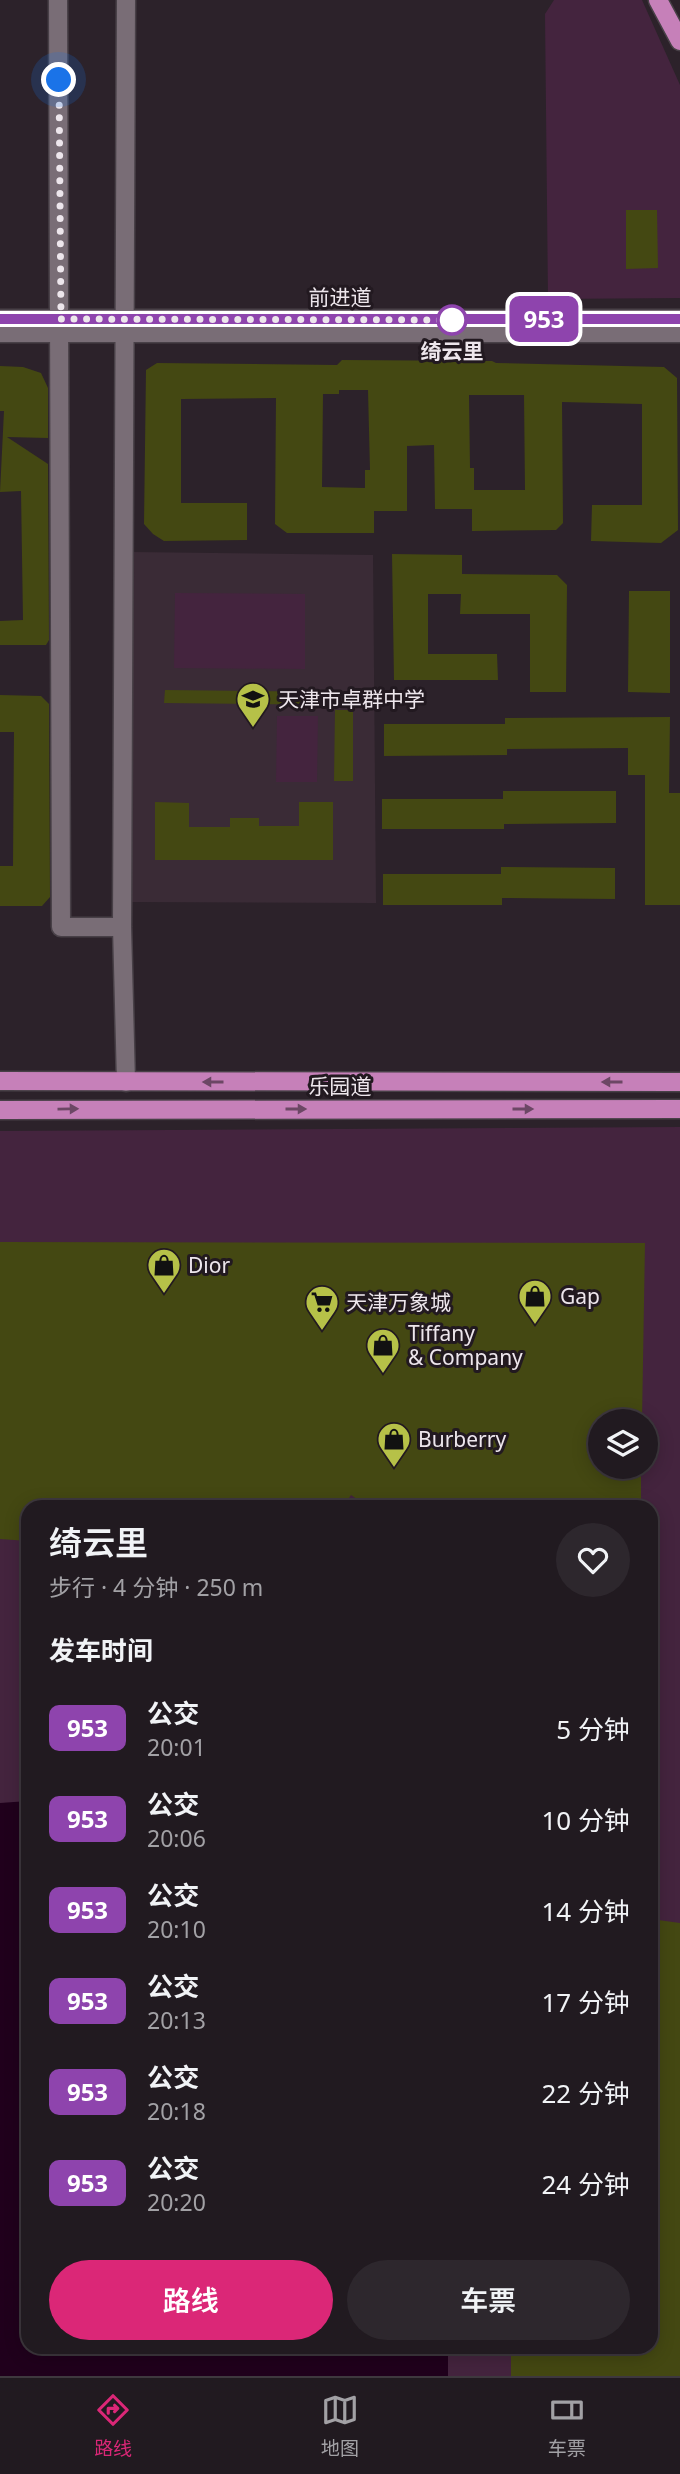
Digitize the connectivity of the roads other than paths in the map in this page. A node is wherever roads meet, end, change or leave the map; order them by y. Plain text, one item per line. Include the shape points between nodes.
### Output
1 (58, 0) edge
2 (125, 0) edge
3 (658, 0) edge
4 (680, 41) edge
5 (0, 319) edge
6 (680, 319) edge
7 (61, 326) junction
8 (124, 327) junction
9 (0, 333) edge
10 (680, 333) edge
11 (122, 927) junction
12 (0, 1082) edge
13 (126, 1082) junction
14 (680, 1082) edge
15 (127, 1108) junction
16 (680, 1109) edge
17 (0, 1110) edge

1 - 7 street
2 - 8 street
3 - 4 main road
5 - 7 street, 前进道
6 - 8 street, 前进道
7 - 8 street, 前进道
7 - 9 street, 前进道
7 - 11 street via 61,927
8 - 10 street, 前进道
8 - 11 street
11 - 13 street
12 - 13 main road, 乐园道
14 -> 13 main road, 乐园道
13 - 15 main road
15 -> 16 main road, 乐园道
17 -> 15 main road, 乐园道

